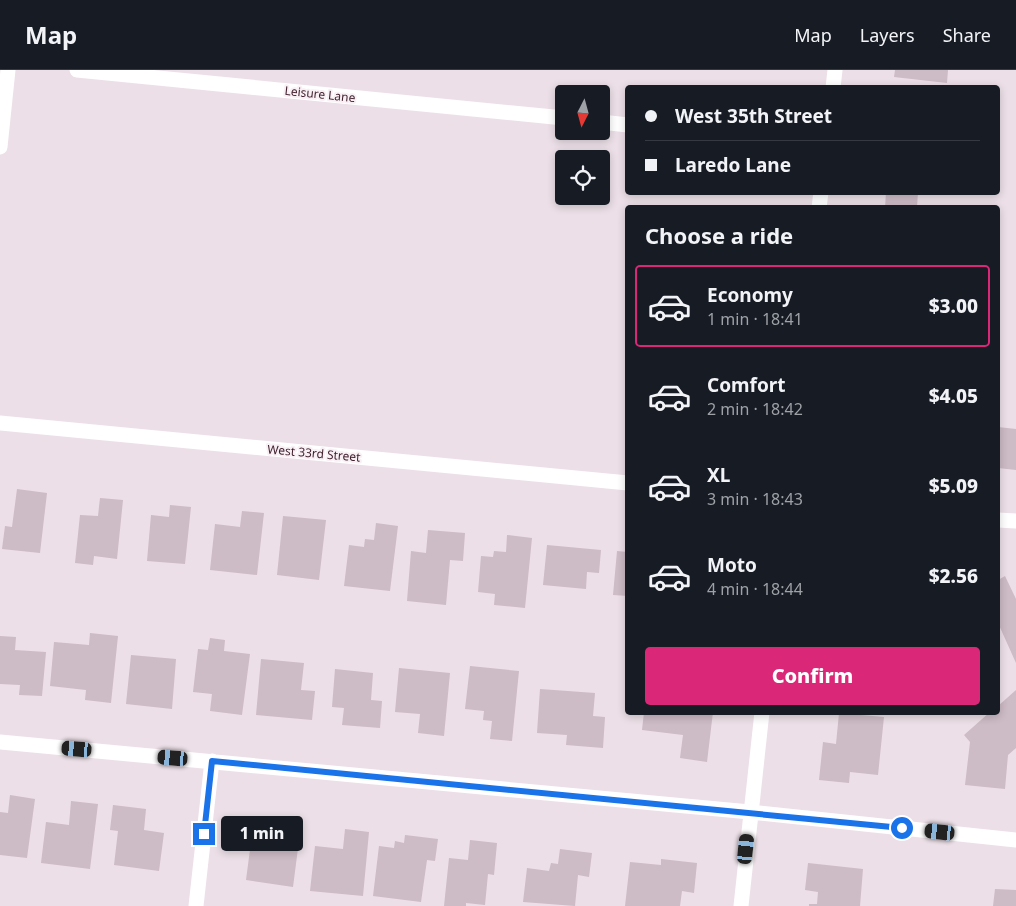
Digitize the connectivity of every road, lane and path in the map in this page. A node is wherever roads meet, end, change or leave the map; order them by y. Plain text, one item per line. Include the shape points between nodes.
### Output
1 (8, 70) edge
2 (76, 70) edge
3 (835, 70) edge
4 (833, 85) edge
5 (555, 117) edge
6 (610, 123) edge
7 (625, 125) edge
8 (0, 147) edge
9 (0, 423) edge
10 (625, 483) edge
11 (1000, 520) edge
12 (1016, 522) edge
13 (762, 715) edge
14 (0, 742) edge
15 (212, 761) junction
16 (750, 812) junction
17 (1016, 840) edge
18 (196, 906) edge
19 (740, 906) edge

1 - 8 street
2 - 5 street, Leisure Lane
3 - 4 street
6 - 7 street
9 - 10 street, West 33rd Street
11 - 12 street
13 - 16 street
14 - 15 street
15 - 16 street
15 - 18 street
16 - 17 street
16 - 19 street

